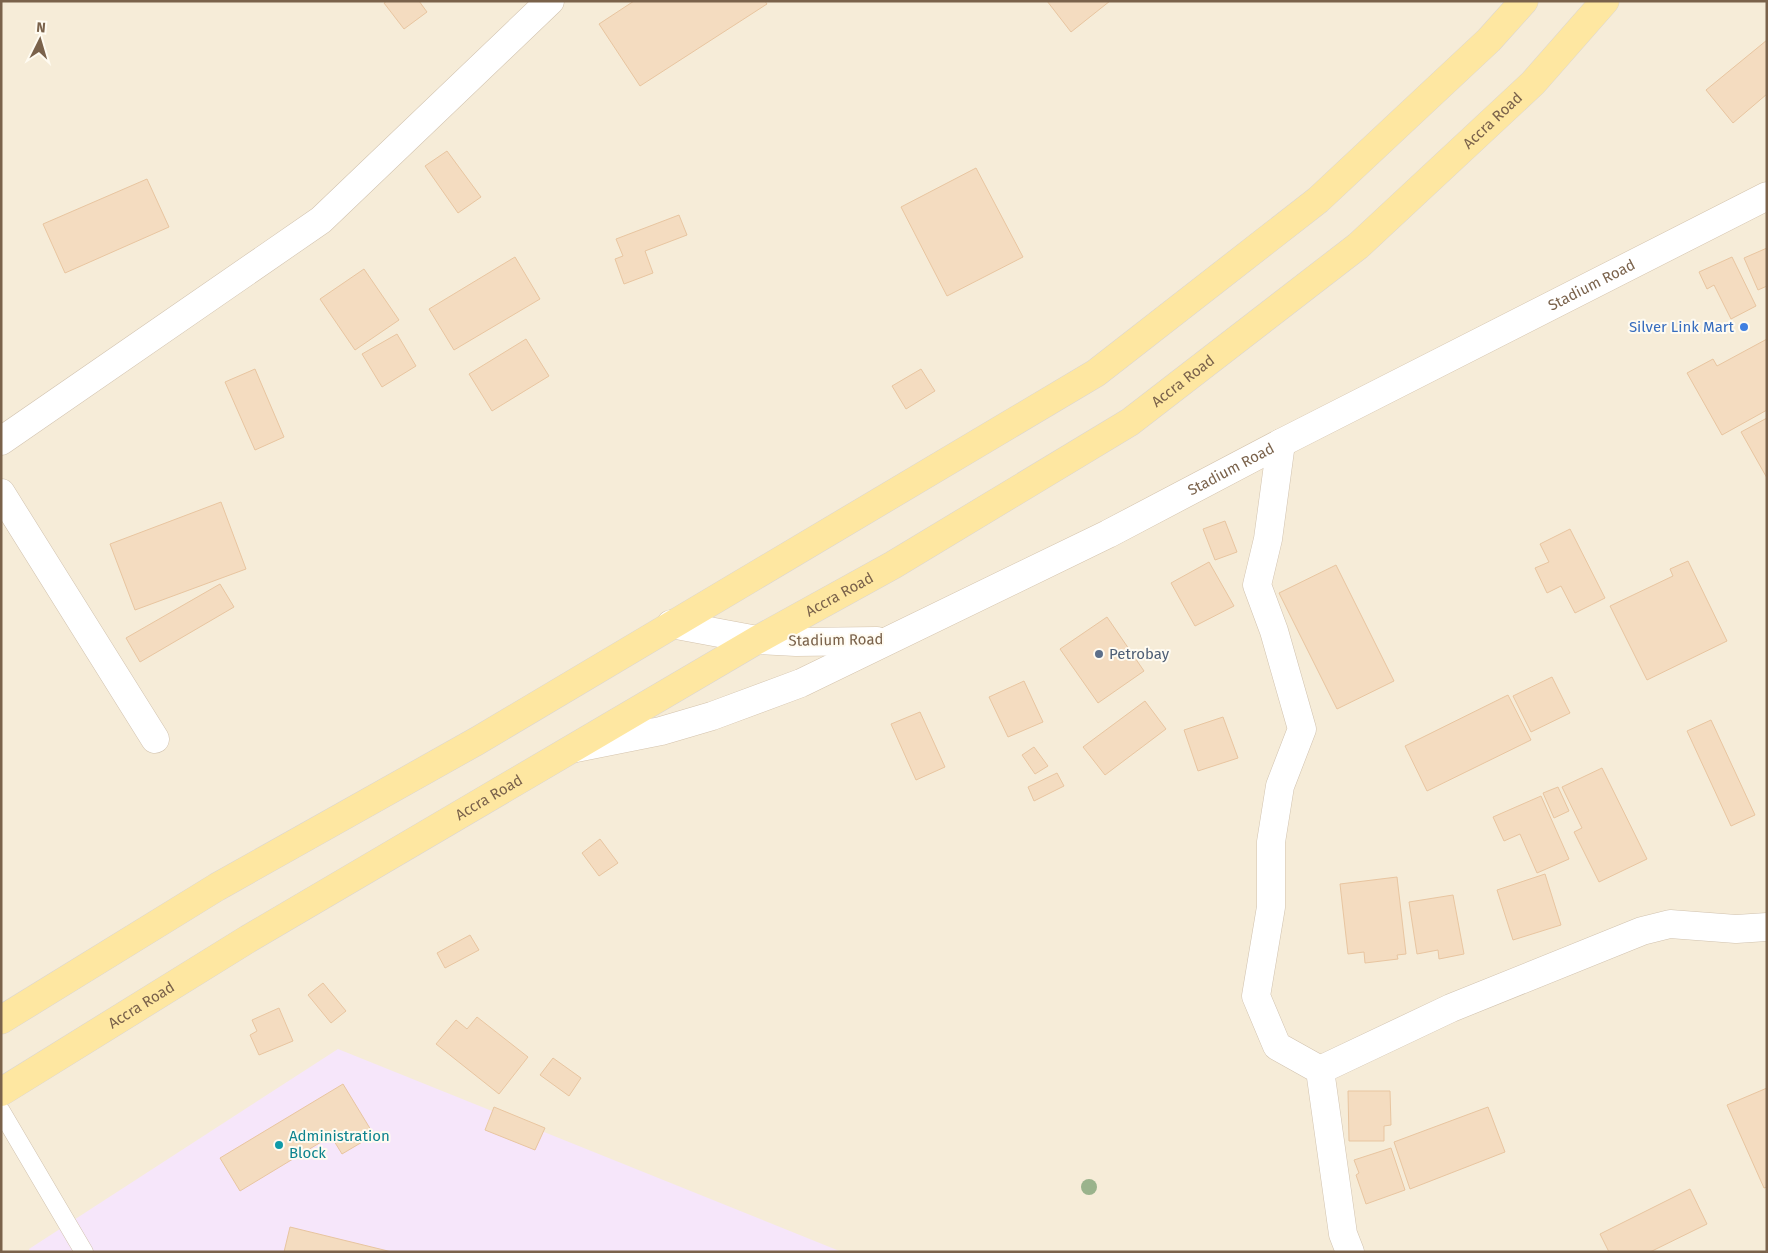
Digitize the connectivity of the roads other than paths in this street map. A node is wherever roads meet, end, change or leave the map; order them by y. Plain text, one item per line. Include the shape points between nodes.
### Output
1 (550, 1) edge
2 (1524, 1) edge
3 (1605, 1) edge
4 (1767, 196) edge
5 (1, 441) edge
6 (1281, 443) junction
7 (1, 492) edge
8 (671, 624) junction
9 (756, 640) junction
10 (886, 641) junction
11 (155, 739) dead end
12 (571, 749) junction
13 (1767, 927) edge
14 (1, 1020) edge
15 (1320, 1070) junction
16 (1, 1092) edge
17 (1, 1111) edge
18 (84, 1252) edge
19 (1350, 1252) edge

1 - 5 street via 321,220
2 - 8 main road via 1489,40 1318,200 1096,373
3 - 9 main road, Accra Road via 1533,83 1358,246 1130,422 893,565
4 - 6 street, Stadium Road
6 - 10 street, Stadium Road via 1108,534
6 - 15 street via 1268,539 1257,585 1274,631 1302,729 1280,786 1271,842 1271,907 1256,996 1277,1046
7 - 11 street
8 - 9 street, Stadium Road
8 - 14 main road via 477,742 217,887
9 - 10 street, Stadium Road via 815,643
9 - 12 main road, Accra Road
10 - 12 street via 801,683 712,716 661,731
12 - 16 main road, Accra Road via 248,939
13 - 15 street via 1736,929 1670,924 1642,931 1451,1008
15 - 19 street via 1343,1234
17 - 18 lane

